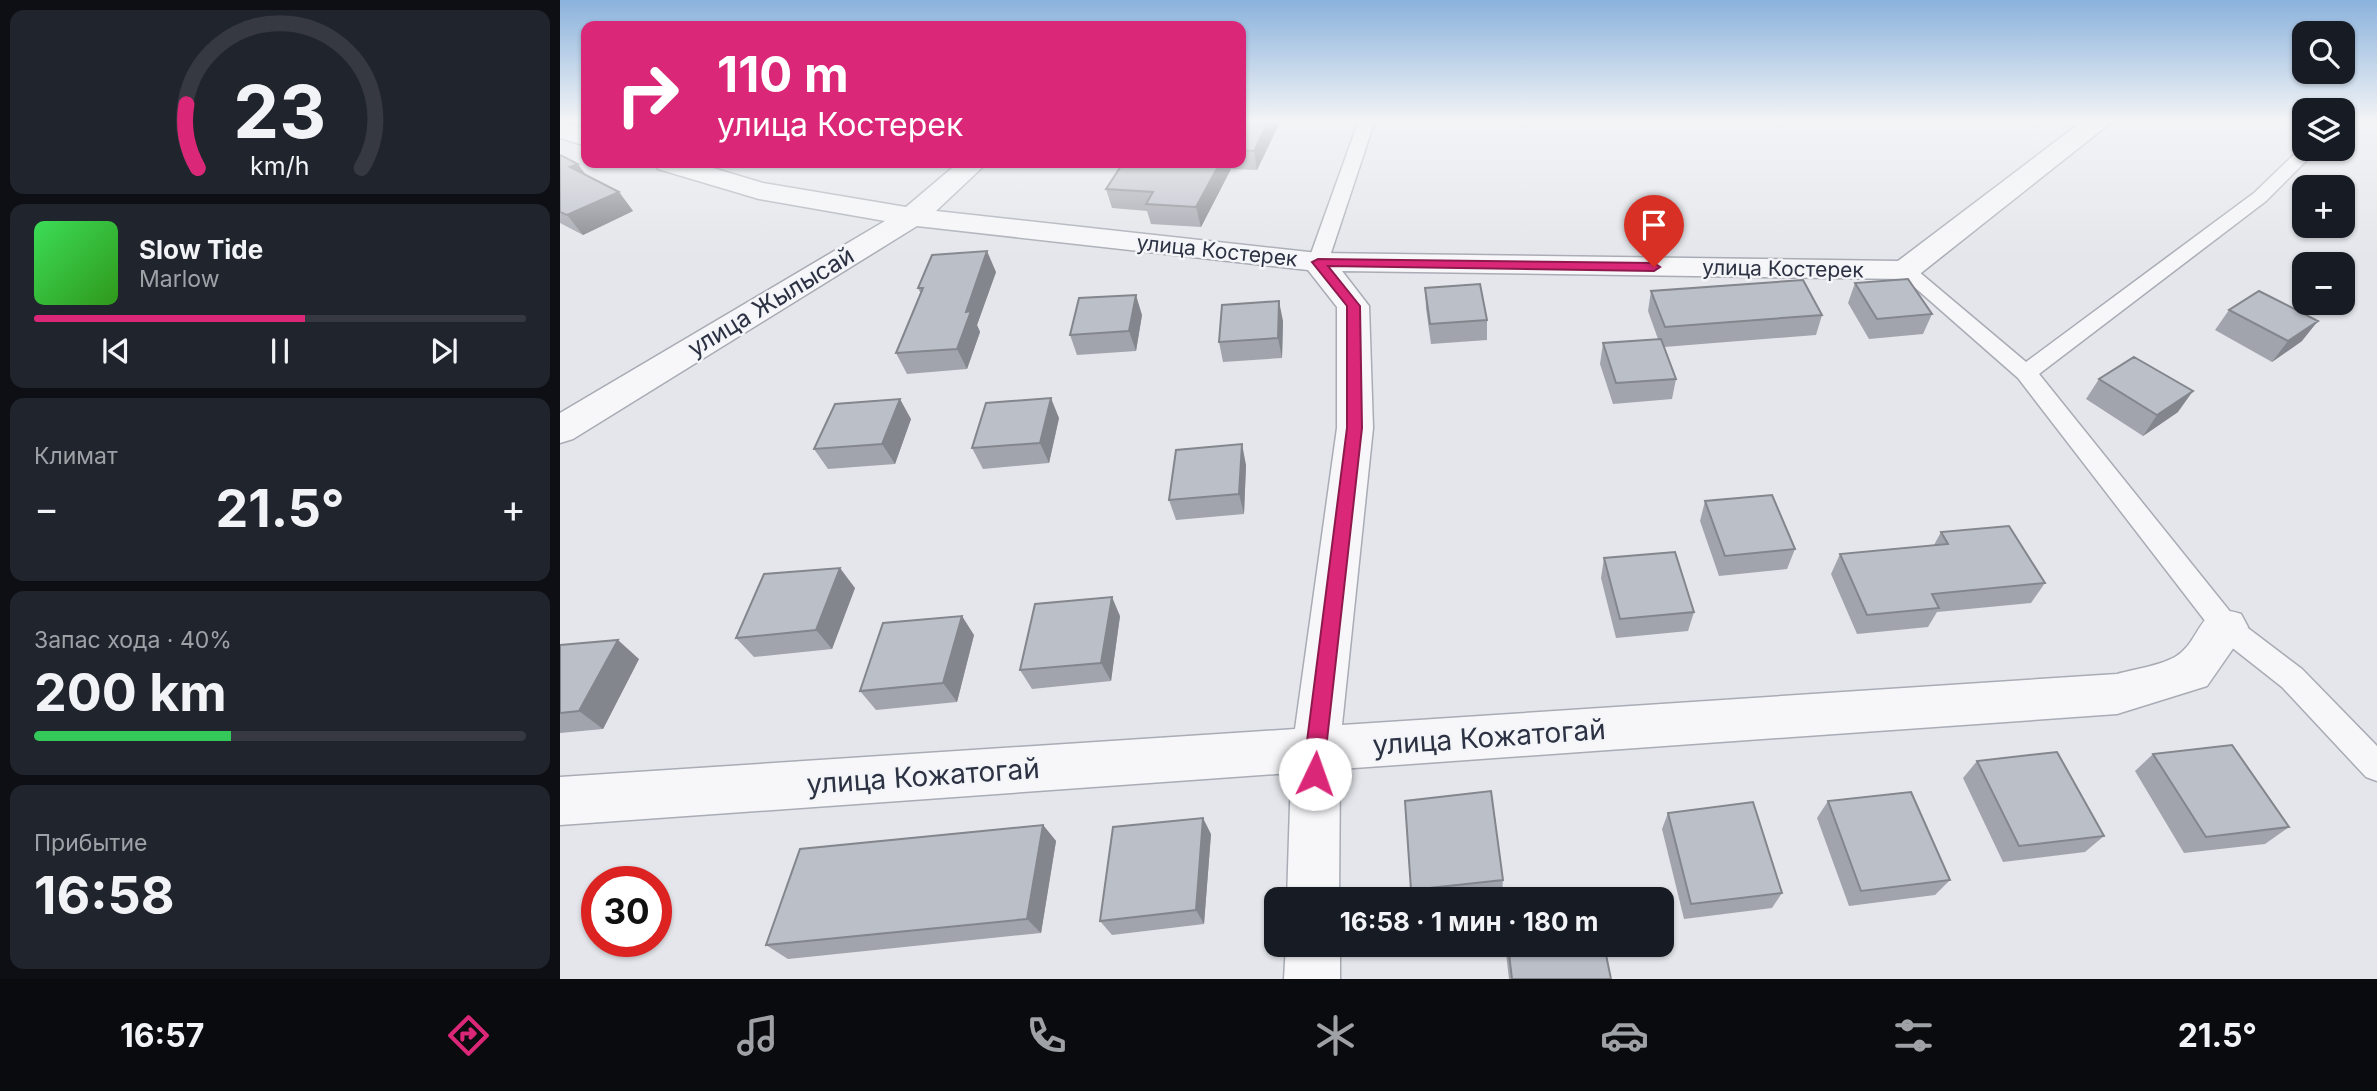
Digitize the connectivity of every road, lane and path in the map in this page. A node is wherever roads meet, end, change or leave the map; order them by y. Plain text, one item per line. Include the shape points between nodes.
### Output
1 (1351, 166) edge
2 (2041, 166) edge
3 (2293, 166) edge
4 (683, 168) edge
5 (968, 168) edge
6 (912, 217) junction
7 (1318, 262) junction
8 (1905, 270) junction
9 (2026, 373) junction
10 (560, 430) edge
11 (2226, 627) junction
12 (1316, 749) junction
13 (2377, 767) edge
14 (560, 801) edge
15 (1313, 887) edge
16 (1313, 957) edge
17 (1312, 979) edge

1 - 7 lane
2 - 8 street
3 - 9 lane via 2260,197
4 - 6 street, улица Костерек via 759,191
5 - 6 street, улица Жылысай
6 - 7 street, улица Костерек
6 - 10 street, улица Жылысай
7 - 8 street, улица Костерек
7 - 12 street via 1353,306 1354,428
8 - 9 lane
9 - 11 lane
11 - 12 street, улица Кожатогай via 2191,672 2118,694
11 - 13 lane via 2292,678
12 - 14 street, улица Кожатогай
12 - 15 street
16 - 17 street

